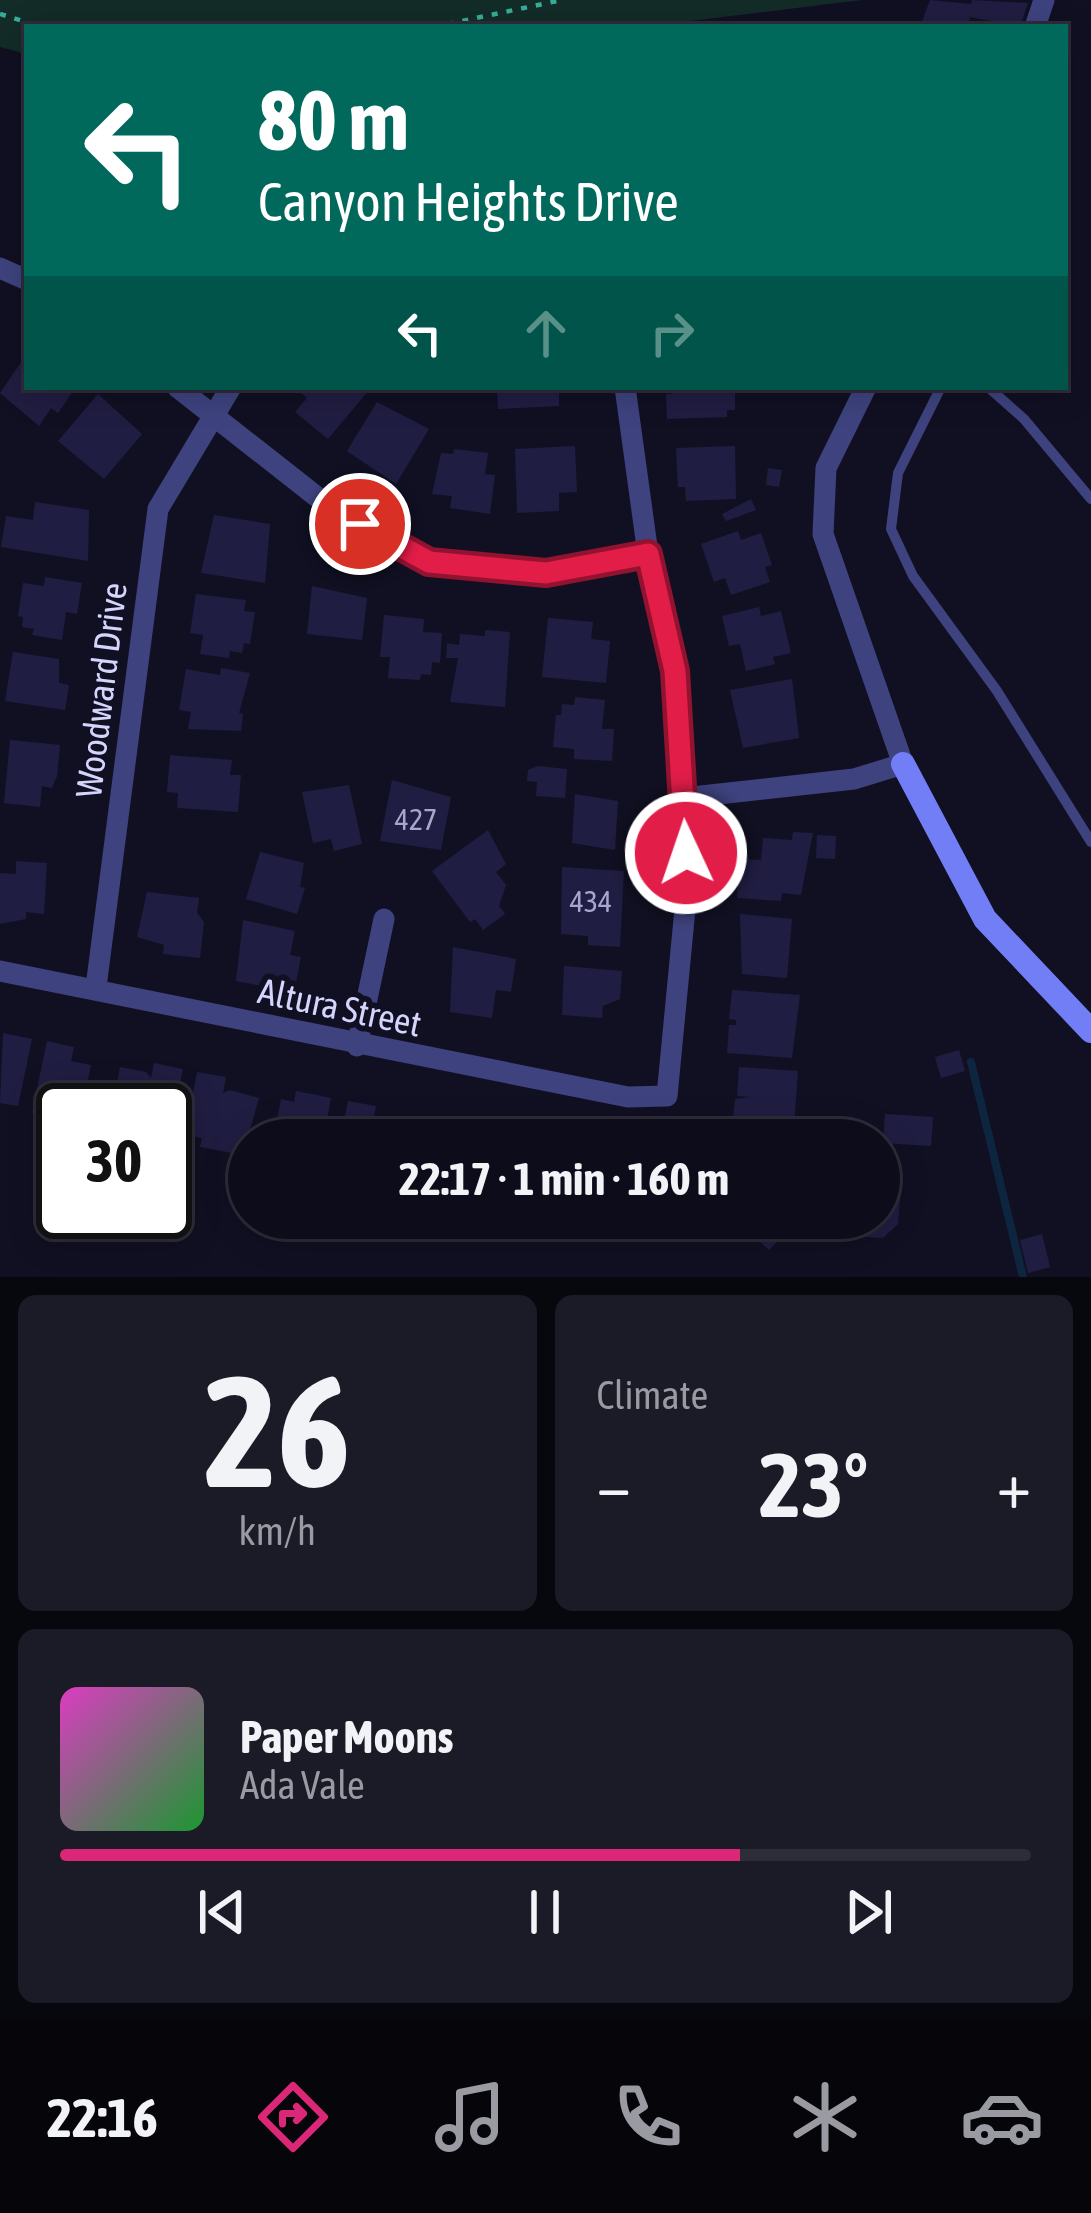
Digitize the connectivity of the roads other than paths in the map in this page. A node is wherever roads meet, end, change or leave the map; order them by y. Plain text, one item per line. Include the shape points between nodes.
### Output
1 (181, 390) edge
2 (229, 390) edge
3 (625, 390) edge
4 (865, 390) edge
5 (939, 390) edge
6 (991, 390) edge
7 (212, 415) junction
8 (1091, 499) edge
9 (648, 554) junction
10 (903, 764) junction
11 (683, 798) junction
12 (1091, 842) edge
13 (384, 920) dead end
14 (0, 971) edge
15 (96, 986) junction
16 (1091, 1031) edge
17 (357, 1046) junction

1 - 7 street
2 - 7 street, Woodward Drive
3 - 9 street
4 - 10 street via 826,468 823,534
5 - 12 lane via 898,473 891,529 913,576
6 - 8 lane
7 - 9 street via 326,504 429,562 546,573
7 - 15 street, Woodward Drive via 158,509
9 - 11 street via 675,671
10 - 11 street via 854,779
10 - 16 street via 986,920
11 - 17 street, Altura Street via 686,909 668,1096 628,1097
13 - 17 street
14 - 15 street, Altura Street
15 - 17 street, Altura Street

